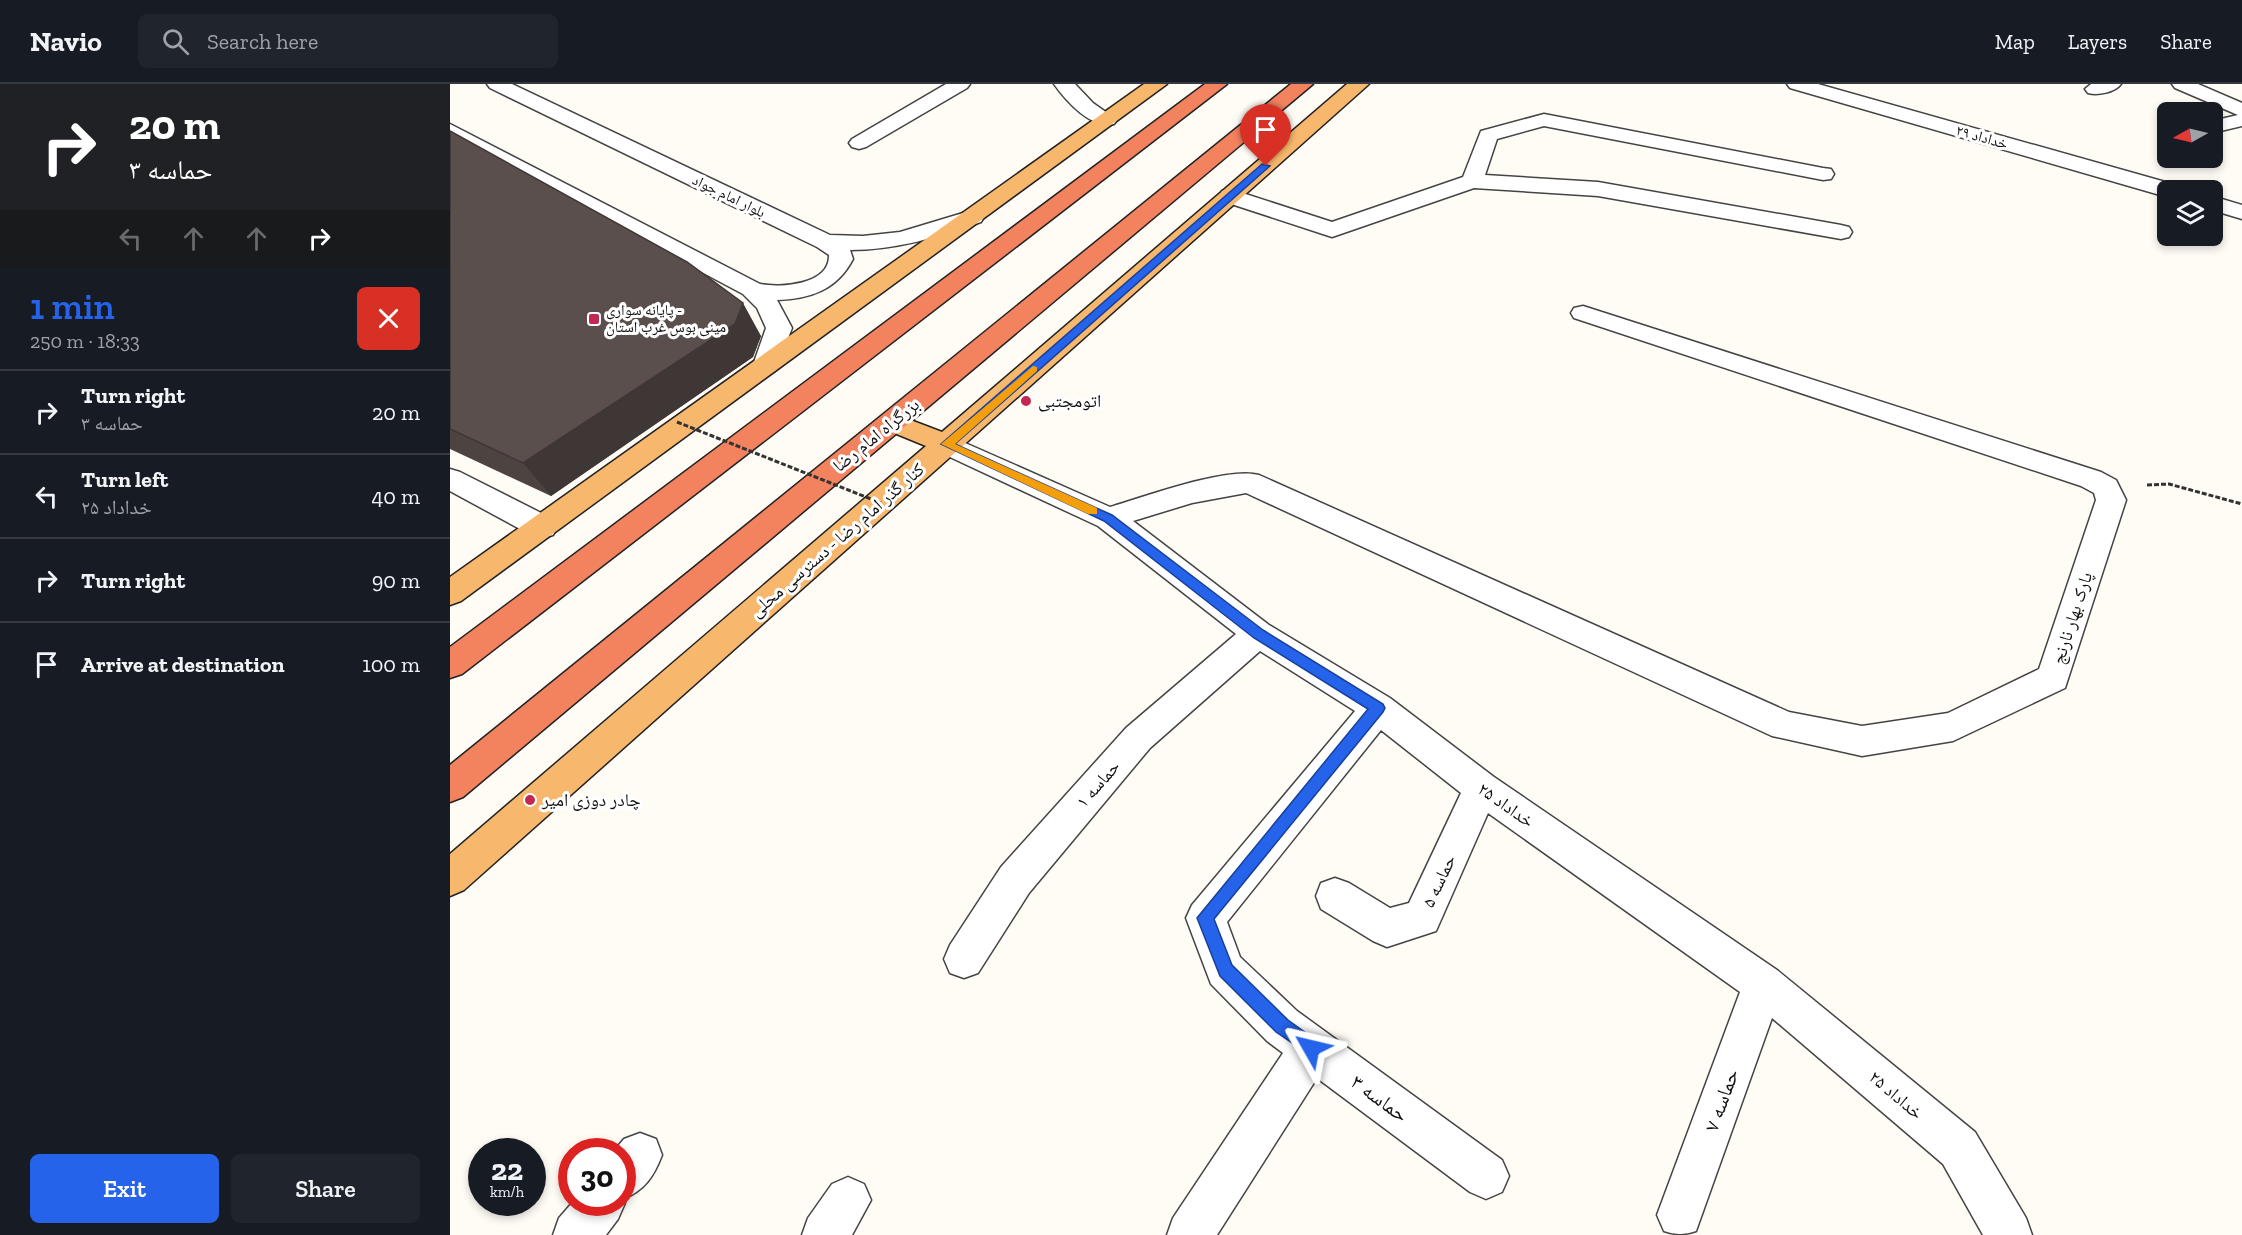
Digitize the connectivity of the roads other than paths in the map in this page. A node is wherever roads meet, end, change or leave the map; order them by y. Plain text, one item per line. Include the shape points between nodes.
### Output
1 (497, 84) edge
2 (960, 84) edge
3 (1064, 84) edge
4 (1157, 84) edge
5 (1217, 84) edge
6 (1303, 84) edge
7 (1359, 84) edge
8 (1797, 84) edge
9 (2182, 84) edge
10 (1842, 90) edge
11 (1339, 94) edge
12 (2242, 110) edge
13 (1107, 120) junction
14 (2242, 120) edge
15 (2223, 124) edge
16 (450, 130) edge
17 (859, 143) dead end
18 (1823, 174) dead end
19 (1472, 181) junction
20 (2157, 187) edge
21 (1230, 196) junction
22 (2223, 206) edge
23 (2242, 212) edge
24 (973, 217) junction
25 (1841, 232) dead end
26 (825, 242) junction
27 (752, 290) junction
28 (1583, 313) dead end
29 (766, 365) junction
30 (892, 422) junction
31 (947, 444) junction
32 (450, 479) edge
33 (1108, 518) junction
34 (542, 527) junction
35 (450, 593) edge
36 (1258, 634) junction
37 (450, 665) edge
38 (1378, 708) junction
39 (450, 786) edge
40 (1481, 788) junction
41 (450, 878) edge
42 (1335, 896) dead end
43 (964, 959) dead end
44 (1763, 984) junction
45 (1311, 1048) junction
46 (1486, 1176) dead end
47 (1680, 1215) dead end
48 (591, 1216) edge
49 (576, 1235) edge
50 (1190, 1235) edge
51 (2009, 1235) edge

1 - 26 street, بلوار امام جواد
2 - 17 street
3 - 13 street via 1086,107
4 - 13 main road
5 - 37 highway
6 - 30 highway, بزرگراه امام رضا
7 - 11 main road, کنار گذر امام رضا - دسترسی محلی
8 - 10 street, خداداد ۲۹
9 - 12 street
10 - 20 street, خداداد ۲۹
11 - 21 main road, کنار گذر امام رضا - دسترسی محلی
13 - 24 main road
14 - 15 street
16 - 27 street
18 - 19 street via 1544,120 1488,135
19 - 21 street via 1332,230
19 - 25 street via 1598,189
21 - 31 main road, کنار گذر امام رضا - دسترسی محلی
22 - 23 street
24 - 26 street, بلوار امام جواد via 896,239
24 - 29 main road
26 - 27 street via 840,252 841,259 832,275 822,282 779,294
27 - 29 street via 768,305 779,328
28 - 33 street, پارک بهار نارنج via 2106,487 2111,500 2053,678 1953,727 1862,741 1784,726 1249,482 1191,493
29 - 34 main road
30 - 31 main road
30 - 39 highway, بزرگراه امام رضا
31 - 33 street, خداداد ۲۵
31 - 41 main road, کنار گذر امام رضا - دسترسی محلی
32 - 34 street
33 - 36 street, خداداد ۲۵
34 - 35 main road
36 - 38 street, خداداد ۲۵
36 - 43 street, حماسه ۱ via 1138,738 1015,880
38 - 40 street, خداداد ۲۵
38 - 45 street, حماسه ۳ via 1206,918 1226,970 1282,1026
40 - 42 street, حماسه ۵ via 1422,918 1387,928
40 - 44 street, خداداد ۲۵
44 - 47 street, حماسه ۷
44 - 51 street, خداداد ۲۵ via 1959,1148
45 - 46 street, حماسه ۳
45 - 50 street
48 - 49 street

